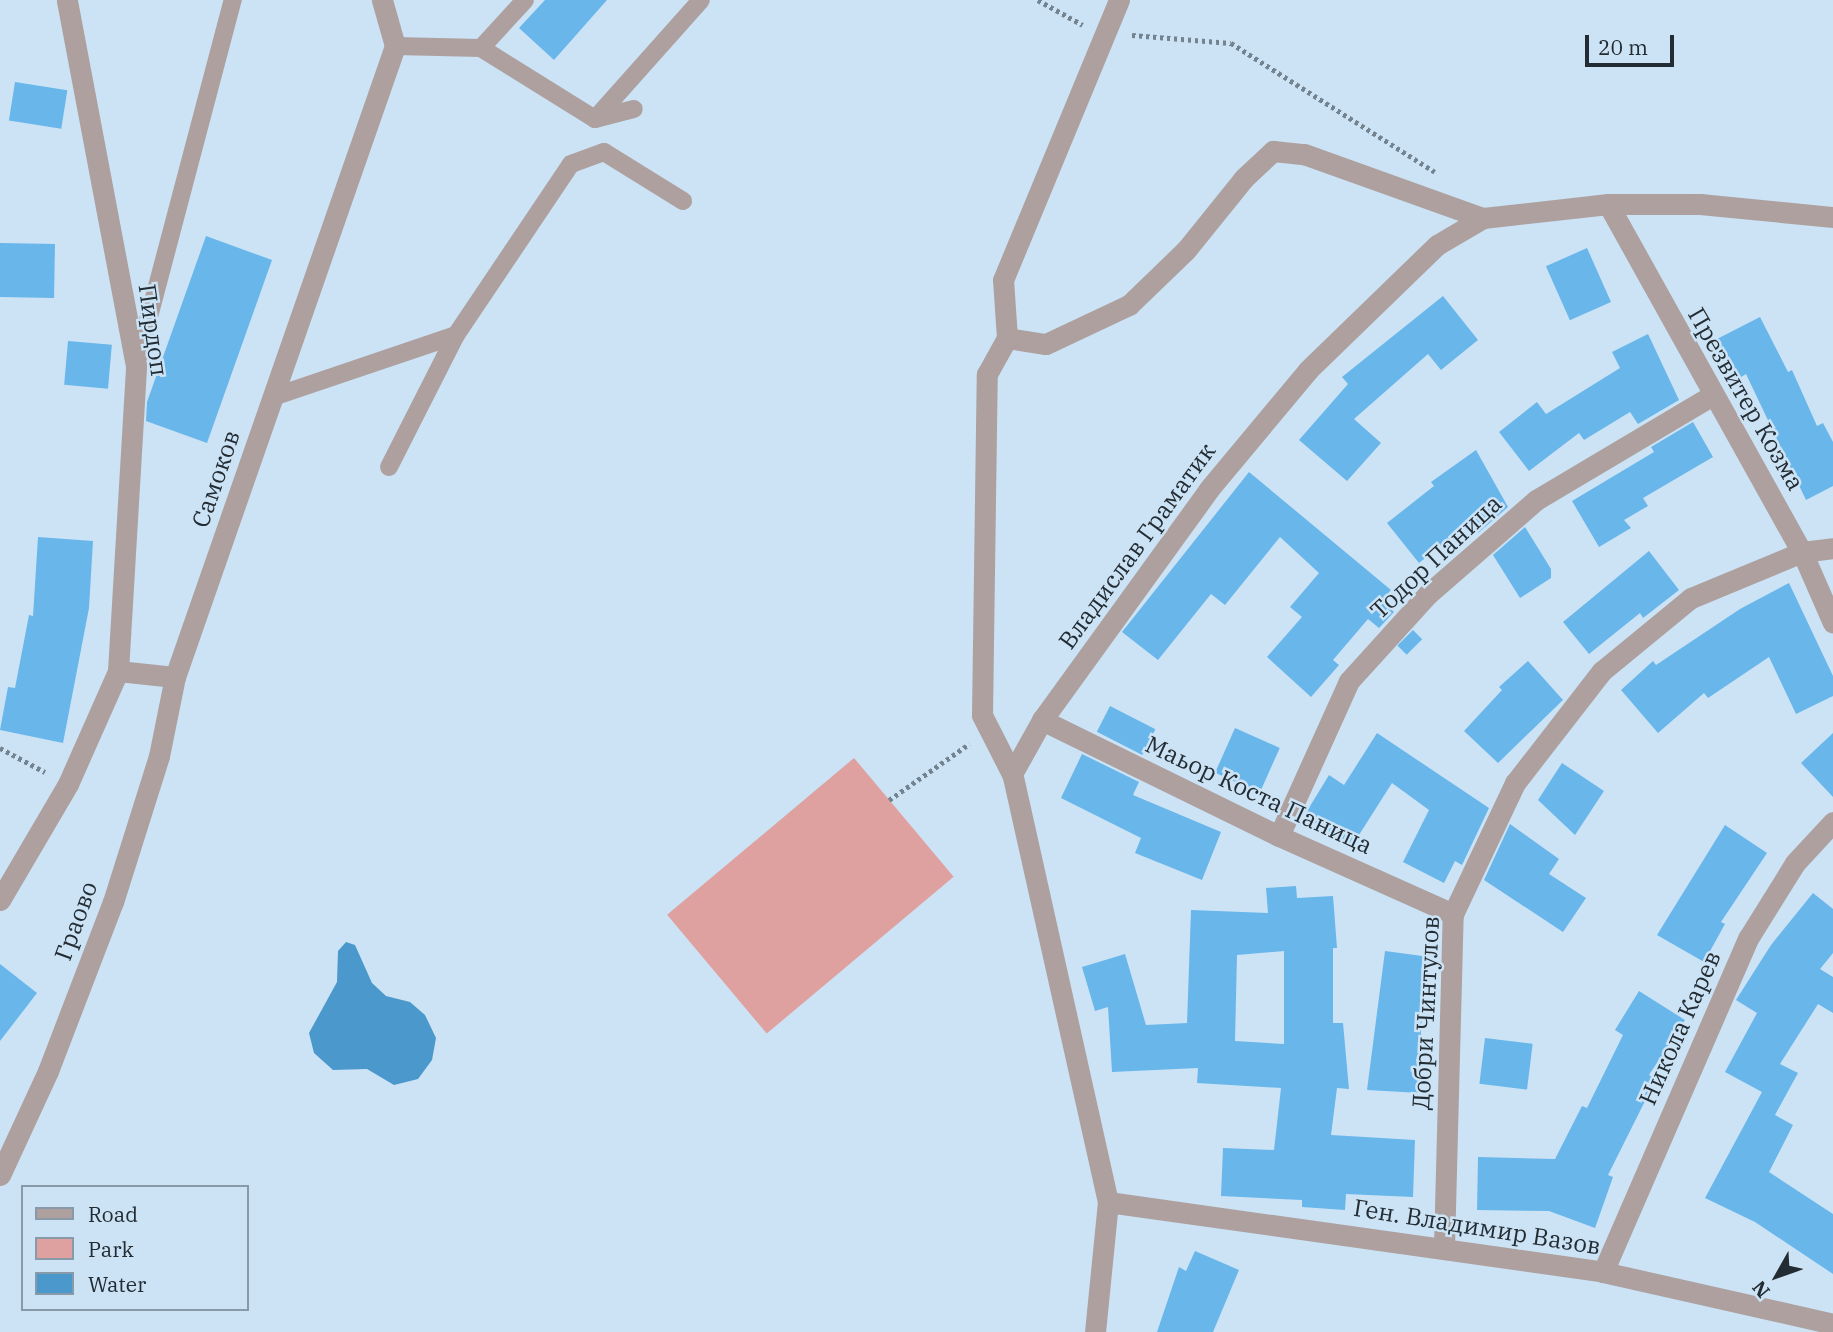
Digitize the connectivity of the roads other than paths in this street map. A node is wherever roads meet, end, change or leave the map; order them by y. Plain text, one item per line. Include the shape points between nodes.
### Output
1 (67, 0) edge
2 (233, 0) edge
3 (525, 0) edge
4 (701, 0) edge
5 (1119, 0) edge
6 (383, 1) edge
7 (395, 46) junction
8 (481, 48) junction
9 (634, 109) dead end
10 (595, 119) junction
11 (683, 201) dead end
12 (1608, 204) junction
13 (1833, 217) edge
14 (1483, 218) junction
15 (456, 335) junction
16 (1007, 338) junction
17 (136, 366) junction
18 (1713, 395) junction
19 (273, 397) junction
20 (389, 467) dead end
21 (1833, 548) edge
22 (1802, 552) junction
23 (1833, 623) edge
24 (118, 671) junction
25 (176, 677) junction
26 (1042, 720) junction
27 (1013, 774) junction
28 (1833, 822) edge
29 (1279, 836) junction
30 (0, 900) edge
31 (1454, 914) junction
32 (0, 1175) edge
33 (1108, 1202) junction
34 (1444, 1247) junction
35 (1603, 1272) junction
36 (1833, 1325) edge
37 (1095, 1332) edge

1 - 17 street, Пирдоп
2 - 17 lane
3 - 8 lane
4 - 10 lane
5 - 16 street via 1003,280
6 - 7 street
7 - 8 lane
7 - 19 street, Самоков
8 - 10 lane
9 - 10 lane
11 - 15 lane via 604,152 571,164
12 - 13 street, Владислав Граматик via 1700,204
12 - 14 street, Владислав Граматик
12 - 18 street, Презвитер Козма
14 - 16 street via 1304,154 1273,151 1244,178 1186,250 1129,305 1046,344
14 - 26 street, Владислав Граматик via 1437,245 1308,370 1209,488
15 - 19 lane
15 - 20 lane
16 - 27 street via 987,374 982,715
17 - 24 street, Пирдоп
18 - 22 street, Презвитер Козма
18 - 29 street, Тодор Паница via 1536,500 1428,594 1349,681
19 - 25 street, Самоков
21 - 22 street, Добри Чинтулов
22 - 23 street, Презвитер Козма
22 - 31 street, Добри Чинтулов via 1691,598 1602,671 1515,783
24 - 25 street
24 - 30 street via 68,784
25 - 32 street, Граово via 159,756 113,902 48,1071
26 - 27 street, Владислав Граматик
26 - 29 street, Маьор Коста Паница
27 - 33 street
28 - 35 street, Никола Карев via 1795,863 1749,937
29 - 31 street, Маьор Коста Паница
31 - 34 street, Добри Чинтулов
33 - 34 street, Ген. Владимир Вазов
33 - 37 street
34 - 35 street, Ген. Владимир Вазов
35 - 36 street, Ген. Владимир Вазов

